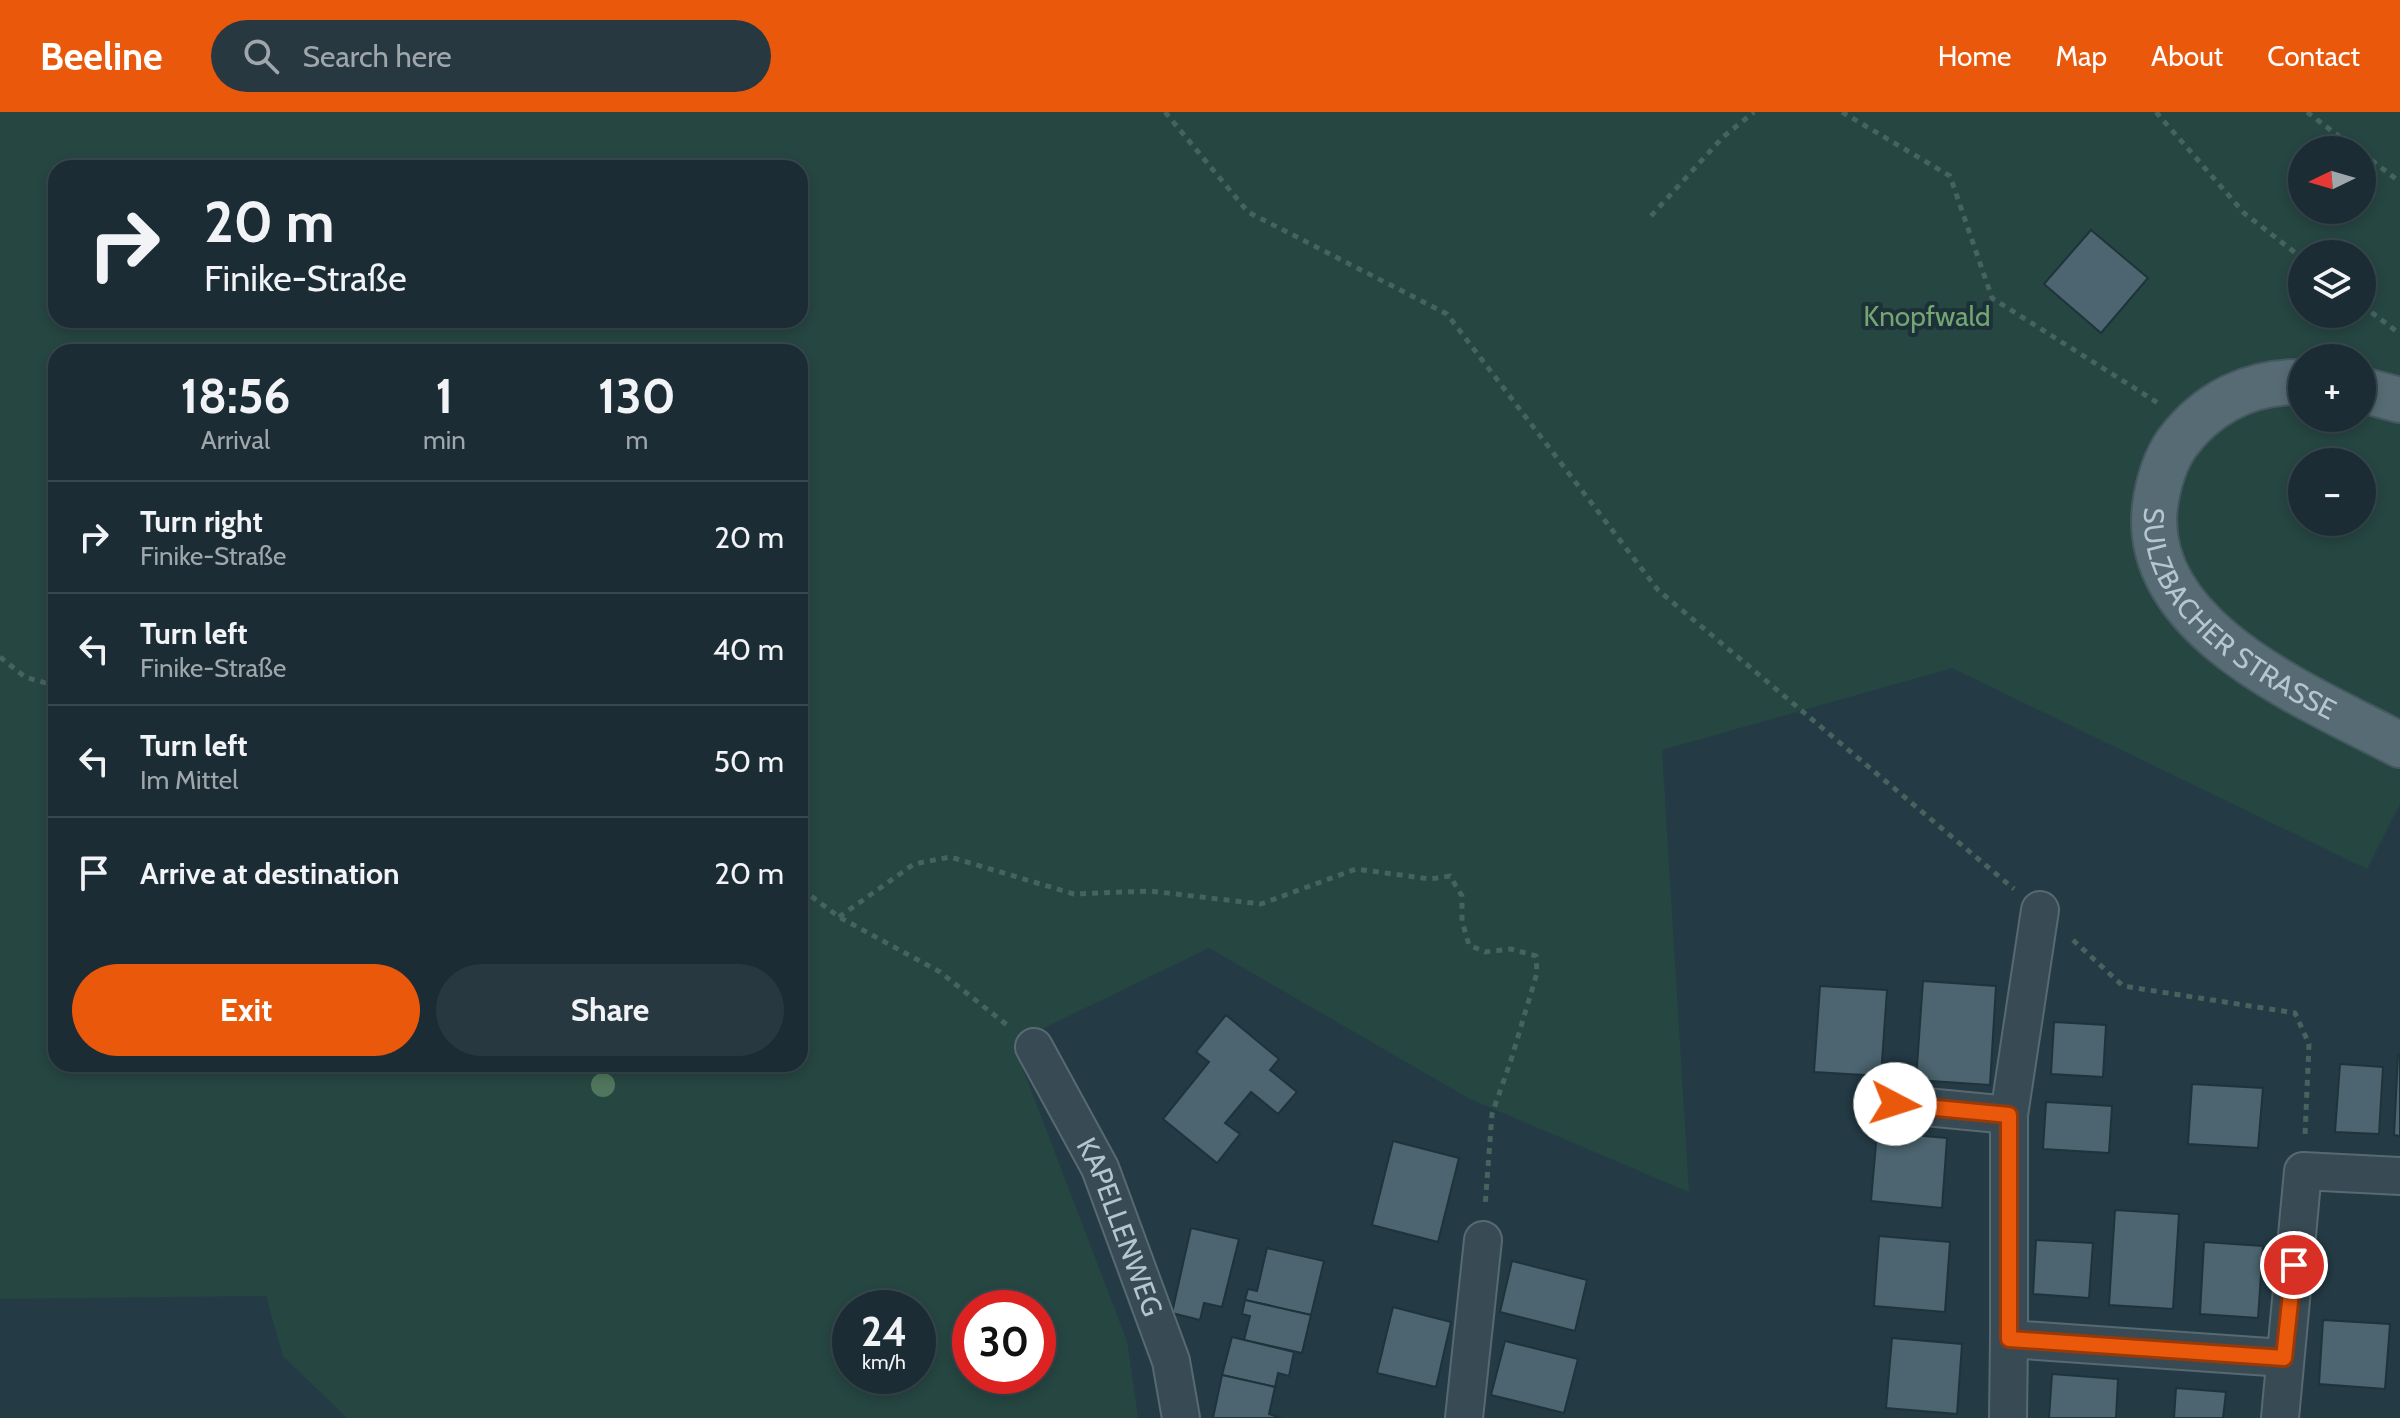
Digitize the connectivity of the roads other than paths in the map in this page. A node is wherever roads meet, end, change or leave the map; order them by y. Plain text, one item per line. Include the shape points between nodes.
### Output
1 (2288, 383) edge
2 (2376, 394) edge
3 (2400, 400) edge
4 (2400, 745) edge
5 (2040, 910) road end
6 (1034, 1047) road end
7 (1895, 1104) dead end
8 (2009, 1115) junction
9 (2400, 1176) edge
10 (1483, 1240) road end
11 (2009, 1339) junction
12 (2284, 1358) junction
13 (1181, 1418) edge
14 (1464, 1418) edge
15 (2008, 1418) edge
16 (2280, 1418) edge

1 - 4 main road, SULZBACHER STRASSE via 2259,385 2222,400 2191,424 2171,452 2158,485 2154,520 2159,555 2173,587 2194,615 2228,646 2277,680
2 - 3 main road
5 - 8 street
6 - 13 street, KAPELLENWEG via 1100,1168 1171,1361
7 - 8 street
8 - 11 street
9 - 12 street via 2303,1171
10 - 14 street
11 - 12 street
11 - 15 street
12 - 16 street

